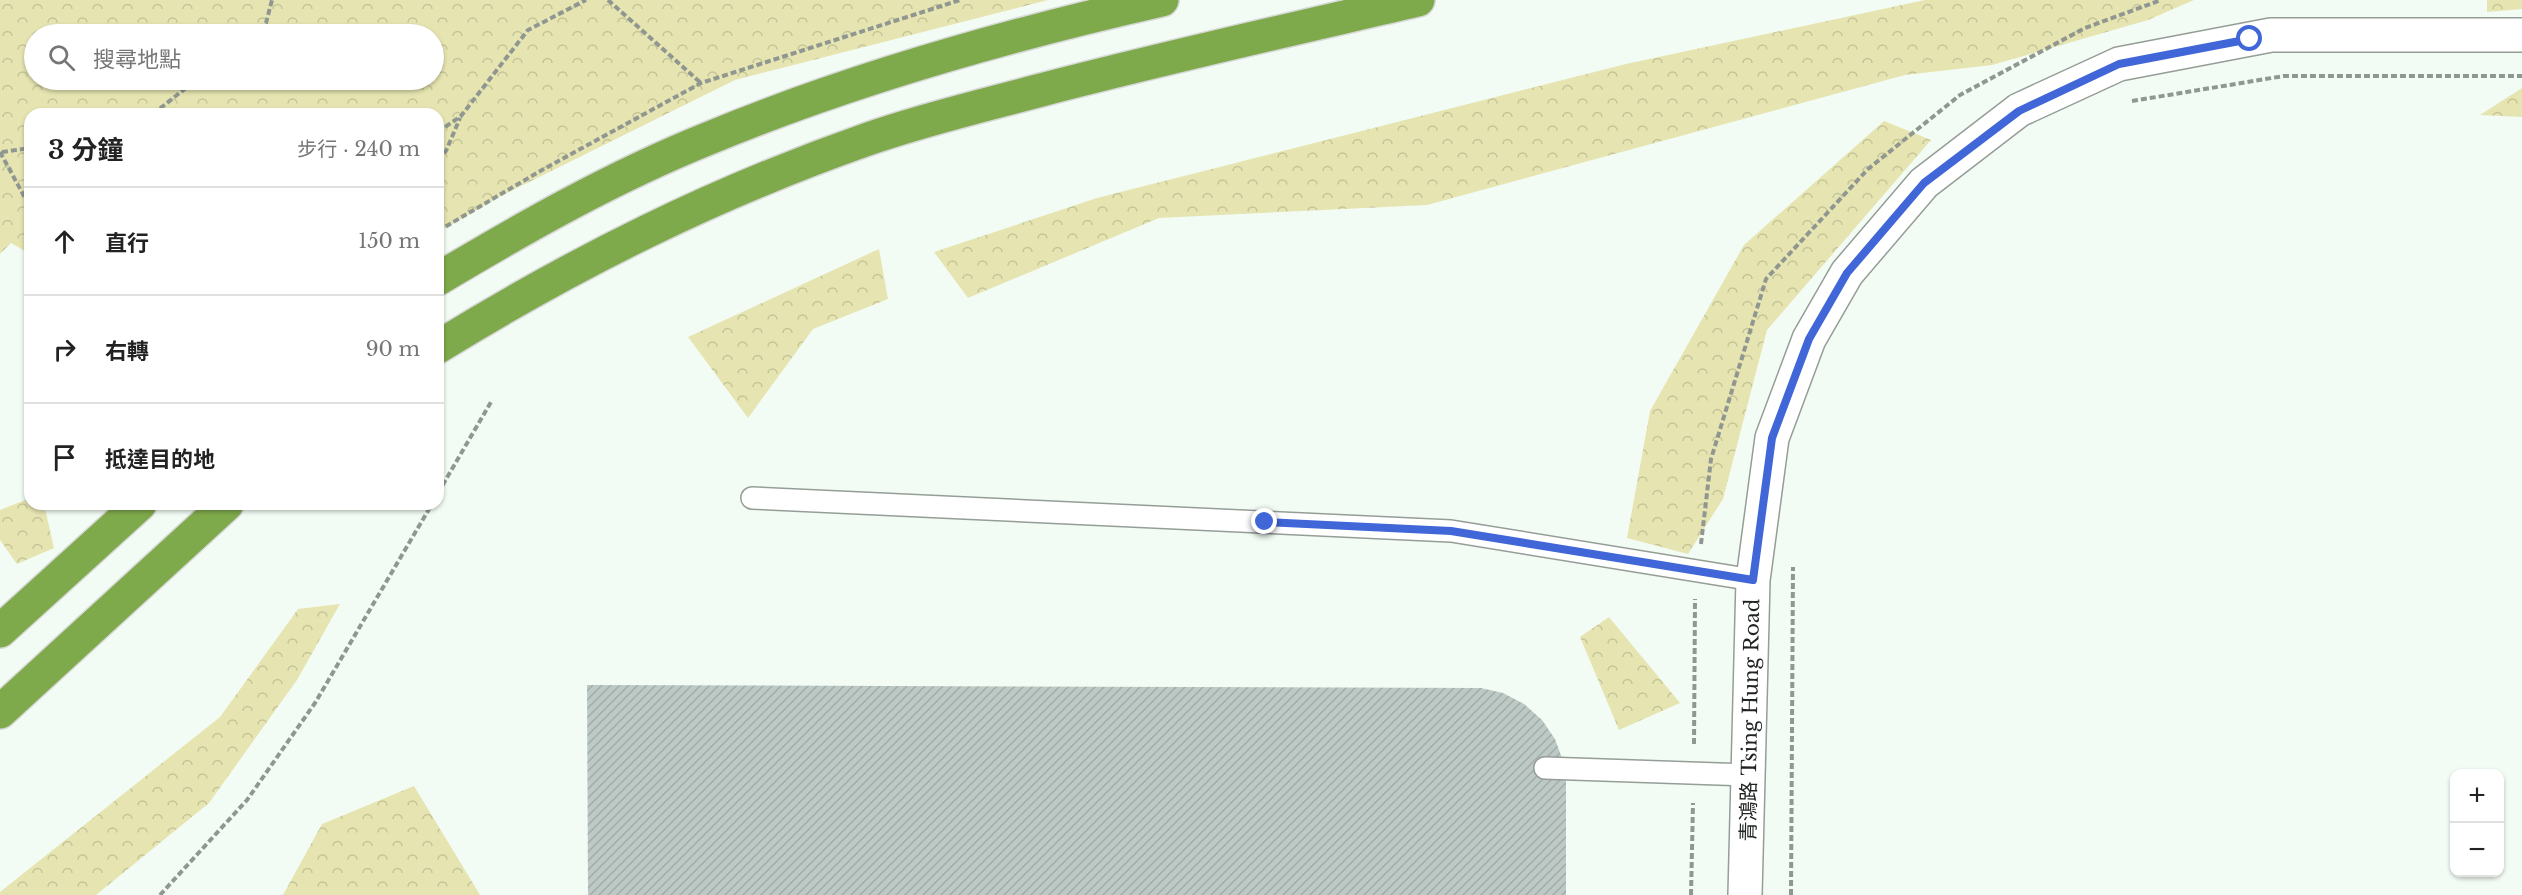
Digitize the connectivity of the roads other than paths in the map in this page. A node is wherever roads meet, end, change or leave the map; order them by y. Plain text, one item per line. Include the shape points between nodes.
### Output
1 (1162, 0) edge
2 (1418, 0) edge
3 (2522, 35) edge
4 (444, 275) edge
5 (444, 343) edge
6 (752, 498) dead end
7 (133, 510) edge
8 (220, 510) edge
9 (1753, 580) junction
10 (0, 631) edge
11 (0, 712) edge
12 (1545, 768) dead end
13 (1749, 775) junction
14 (1745, 895) edge

1 - 4 highway via 866,79 707,139 601,187
2 - 5 highway via 1090,78 870,138 790,167 622,242
3 - 9 street, 青鴻路 Tsing Hung Road via 2271,34 2119,64 2019,111 1924,183 1847,273 1809,339 1772,438
6 - 9 lane via 1451,531
7 - 10 highway
8 - 11 highway
9 - 13 street, 青鴻路 Tsing Hung Road
12 - 13 lane
13 - 14 street, 青鴻路 Tsing Hung Road

